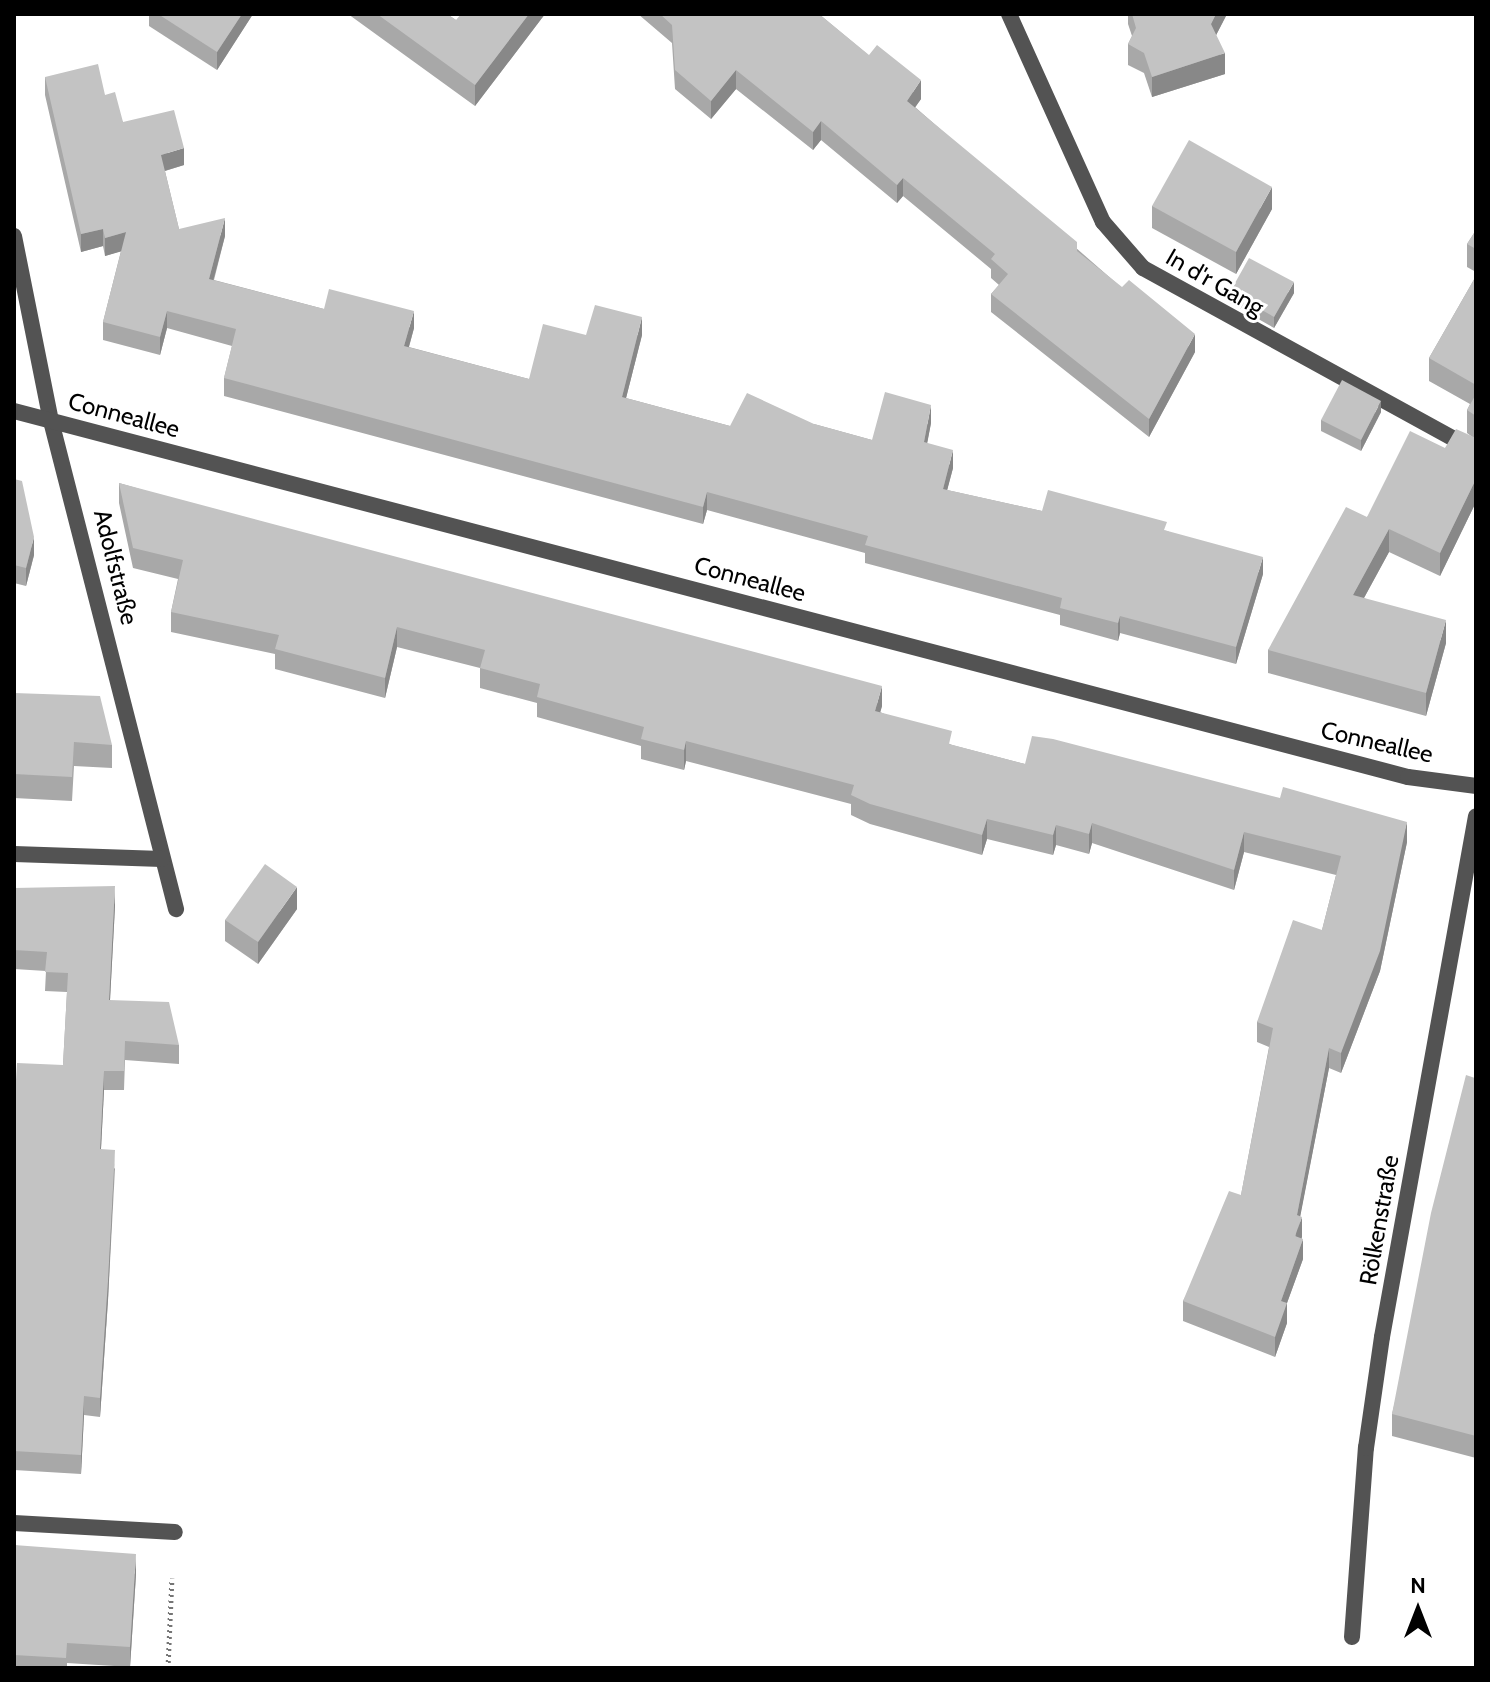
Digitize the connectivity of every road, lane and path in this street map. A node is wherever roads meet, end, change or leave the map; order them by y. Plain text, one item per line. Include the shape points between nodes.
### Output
1 (1009, 14) edge
2 (14, 236) edge
3 (14, 411) edge
4 (51, 421) junction
5 (1476, 451) edge
6 (1476, 786) edge
7 (1476, 816) edge
8 (14, 854) edge
9 (162, 859) junction
10 (176, 909) dead end
11 (14, 1523) edge
12 (175, 1532) dead end
13 (172, 1578) dead end
14 (1352, 1637) dead end
15 (168, 1668) edge

1 - 5 street, In d'r Gang via 1103,222 1143,268
2 - 4 street, Adolfstraße
3 - 4 street, Conneallee
4 - 6 street, Conneallee via 1408,777
4 - 9 street, Adolfstraße
7 - 14 street, Rölkenstraße via 1382,1337 1366,1448
8 - 9 street
9 - 10 street, Adolfstraße
11 - 12 street
13 - 15 path

